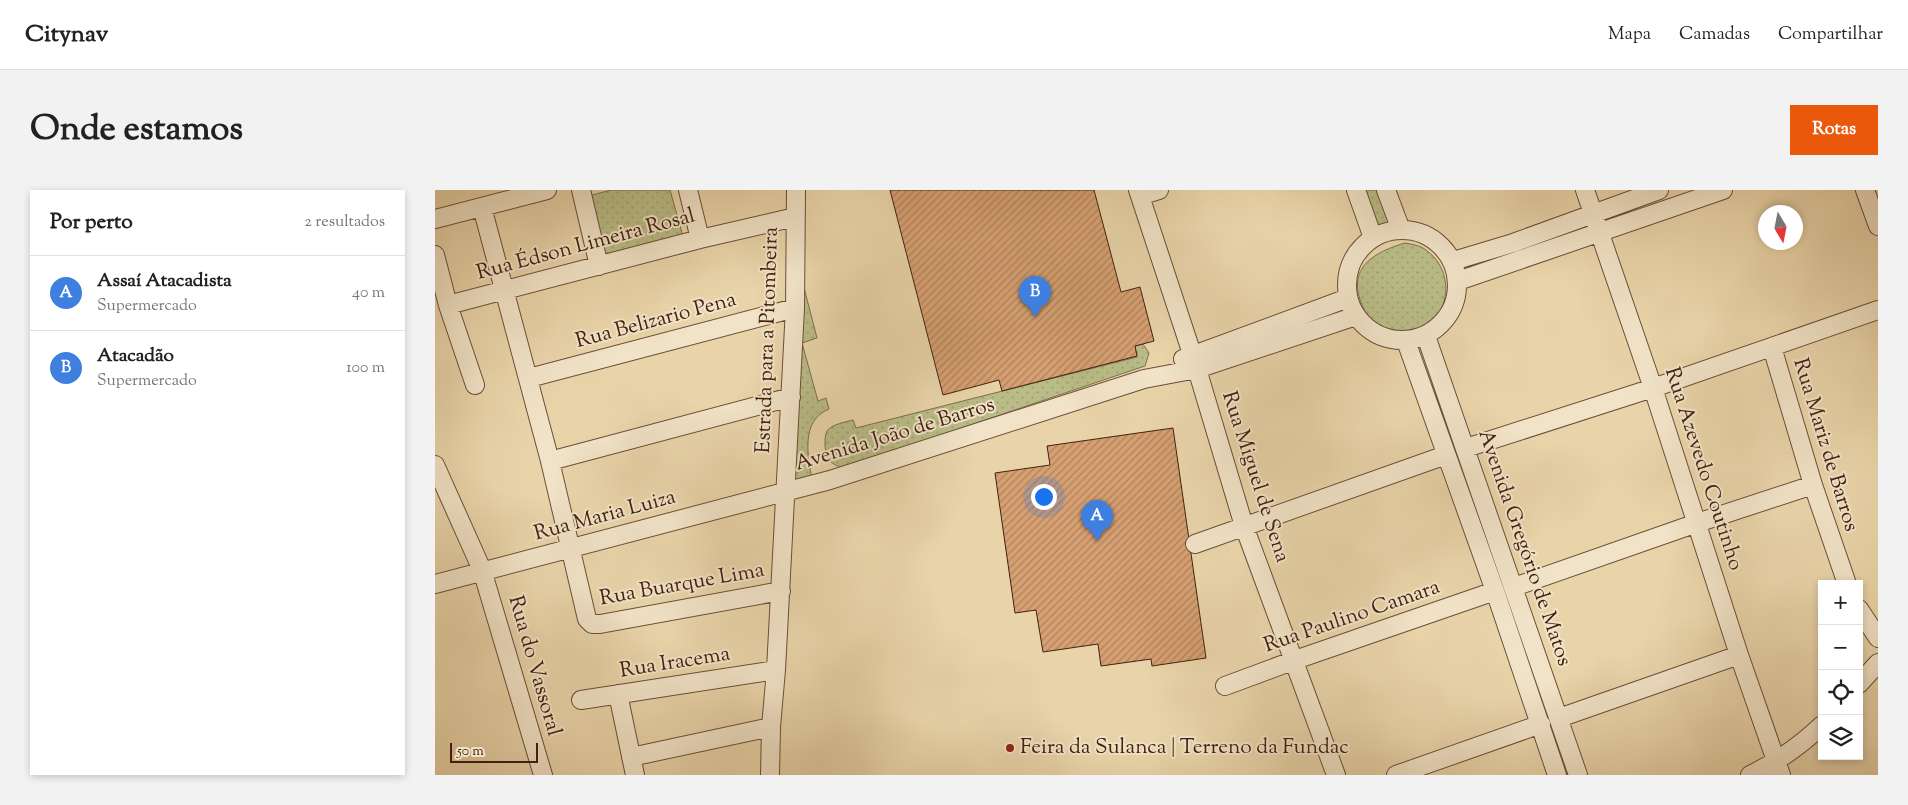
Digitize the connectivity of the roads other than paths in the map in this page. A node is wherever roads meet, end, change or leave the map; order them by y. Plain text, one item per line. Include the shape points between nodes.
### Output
1 (547, 190) edge
2 (581, 190) edge
3 (688, 190) edge
4 (796, 190) edge
5 (1159, 190) edge
6 (1356, 190) edge
7 (1386, 190) edge
8 (1585, 190) edge
9 (1659, 190) edge
10 (1723, 190) edge
11 (1865, 190) edge
12 (1139, 193) edge
13 (482, 207) junction
14 (1593, 214) junction
15 (795, 217) junction
16 (435, 219) edge
17 (1878, 226) edge
18 (1401, 230) junction
19 (1599, 234) junction
20 (1373, 238) junction
21 (700, 239) junction
22 (435, 255) edge
23 (1453, 261) junction
24 (599, 266) junction
25 (1458, 281) junction
26 (505, 289) junction
27 (1348, 298) junction
28 (448, 305) junction
29 (795, 308) junction
30 (1878, 310) edge
31 (1356, 316) junction
32 (1426, 336) junction
33 (1406, 341) junction
34 (1772, 347) junction
35 (1195, 362) junction
36 (529, 378) junction
37 (475, 385) dead end
38 (1653, 388) junction
39 (791, 397) junction
40 (1466, 448) junction
41 (1446, 454) junction
42 (550, 461) junction
43 (435, 464) edge
44 (1813, 485) junction
45 (786, 492) junction
46 (1697, 523) junction
47 (1244, 526) junction
48 (1195, 544) dead end
49 (572, 548) junction
50 (482, 570) junction
51 (1846, 580) edge
52 (435, 584) edge
53 (1514, 587) junction
54 (781, 591) junction
55 (1495, 592) junction
56 (1863, 615) edge
57 (1878, 638) edge
58 (1739, 654) junction
59 (1295, 660) junction
60 (1878, 663) edge
61 (776, 670) junction
62 (1863, 680) edge
63 (1225, 686) dead end
64 (618, 694) junction
65 (581, 700) dead end
66 (1559, 718) junction
67 (1541, 724) junction
68 (771, 727) junction
69 (1818, 729) edge
70 (631, 757) junction
71 (1778, 769) edge
72 (543, 775) edge
73 (635, 775) edge
74 (770, 775) edge
75 (1336, 775) edge
76 (1396, 775) edge
77 (1557, 775) edge
78 (1578, 775) edge
79 (1750, 775) edge

1 - 13 street
2 - 24 street
3 - 21 street
4 - 15 street, Estrada para a Pitombeira
5 - 12 street
6 - 20 street
7 - 18 street
8 - 14 street, Rua Azevedo Coutinho
9 - 14 street
10 - 19 street
11 - 17 street
12 - 35 street, Rua Miguel de Sena
13 - 16 street
13 - 26 street
14 - 19 street, Rua Azevedo Coutinho
14 - 23 street
15 - 21 street, Rua Édson Limeira Rosal
15 - 29 street, Estrada para a Pitombeira
18 - 20 street
18 - 23 street via 1430,237 1443,246
19 - 25 street
19 - 38 street, Rua Azevedo Coutinho
20 - 27 street via 1360,249 1351,264 1347,280
21 - 24 street, Rua Édson Limeira Rosal
22 - 28 street
23 - 25 street
24 - 26 street, Rua Édson Limeira Rosal
25 - 32 street via 1457,298 1450,314
26 - 28 street, Rua Édson Limeira Rosal
26 - 36 street
27 - 31 street
27 - 35 street, Avenida João de Barros
28 - 37 street
29 - 36 street, Rua Belizario Pena
29 - 39 street, Estrada para a Pitombeira
30 - 34 street
31 - 33 street via 1369,330 1387,339
31 - 35 street, Avenida João de Barros
32 - 33 street
32 - 40 street, Avenida Gregório de Matos
33 - 41 street, Avenida Gregório de Matos
34 - 38 street
34 - 44 street, Rua Mariz de Barros
35 - 45 street, Avenida João de Barros
35 - 47 street, Rua Miguel de Sena
36 - 42 street
38 - 40 street
38 - 46 street, Rua Azevedo Coutinho
39 - 42 street
39 - 45 street, Estrada para a Pitombeira
40 - 53 street, Avenida Gregório de Matos
41 - 47 street
41 - 55 street, Avenida Gregório de Matos
42 - 49 street
43 - 50 street, Rua do Vassoral
44 - 46 street
44 - 51 street, Rua Mariz de Barros
45 - 49 street, Rua Maria Luiza
45 - 54 street, Avenida João de Barros
46 - 53 street
46 - 58 street, Rua Azevedo Coutinho
47 - 48 street
47 - 59 street, Rua Miguel de Sena
49 - 50 street, Rua Maria Luiza
49 - 54 street, Rua Buarque Lima via 587,619 592,624
50 - 52 street, Rua Maria Luiza
50 - 72 street, Rua do Vassoral
53 - 66 street, Avenida Gregório de Matos
54 - 61 street, Avenida João de Barros
55 - 59 street, Rua Paulino Camara
55 - 67 street, Avenida Gregório de Matos
56 - 57 street
58 - 66 street
58 - 71 street, Rua Azevedo Coutinho
59 - 63 street, Rua Paulino Camara
59 - 75 street, Rua Miguel de Sena
60 - 62 street
61 - 64 street, Rua Iracema
61 - 68 street, Avenida João de Barros
64 - 65 street, Rua Iracema
64 - 70 street
66 - 78 street, Avenida Gregório de Matos
67 - 76 street
67 - 77 street, Avenida Gregório de Matos
68 - 70 street
68 - 74 street, Avenida João de Barros
69 - 71 street
70 - 73 street
71 - 79 street

